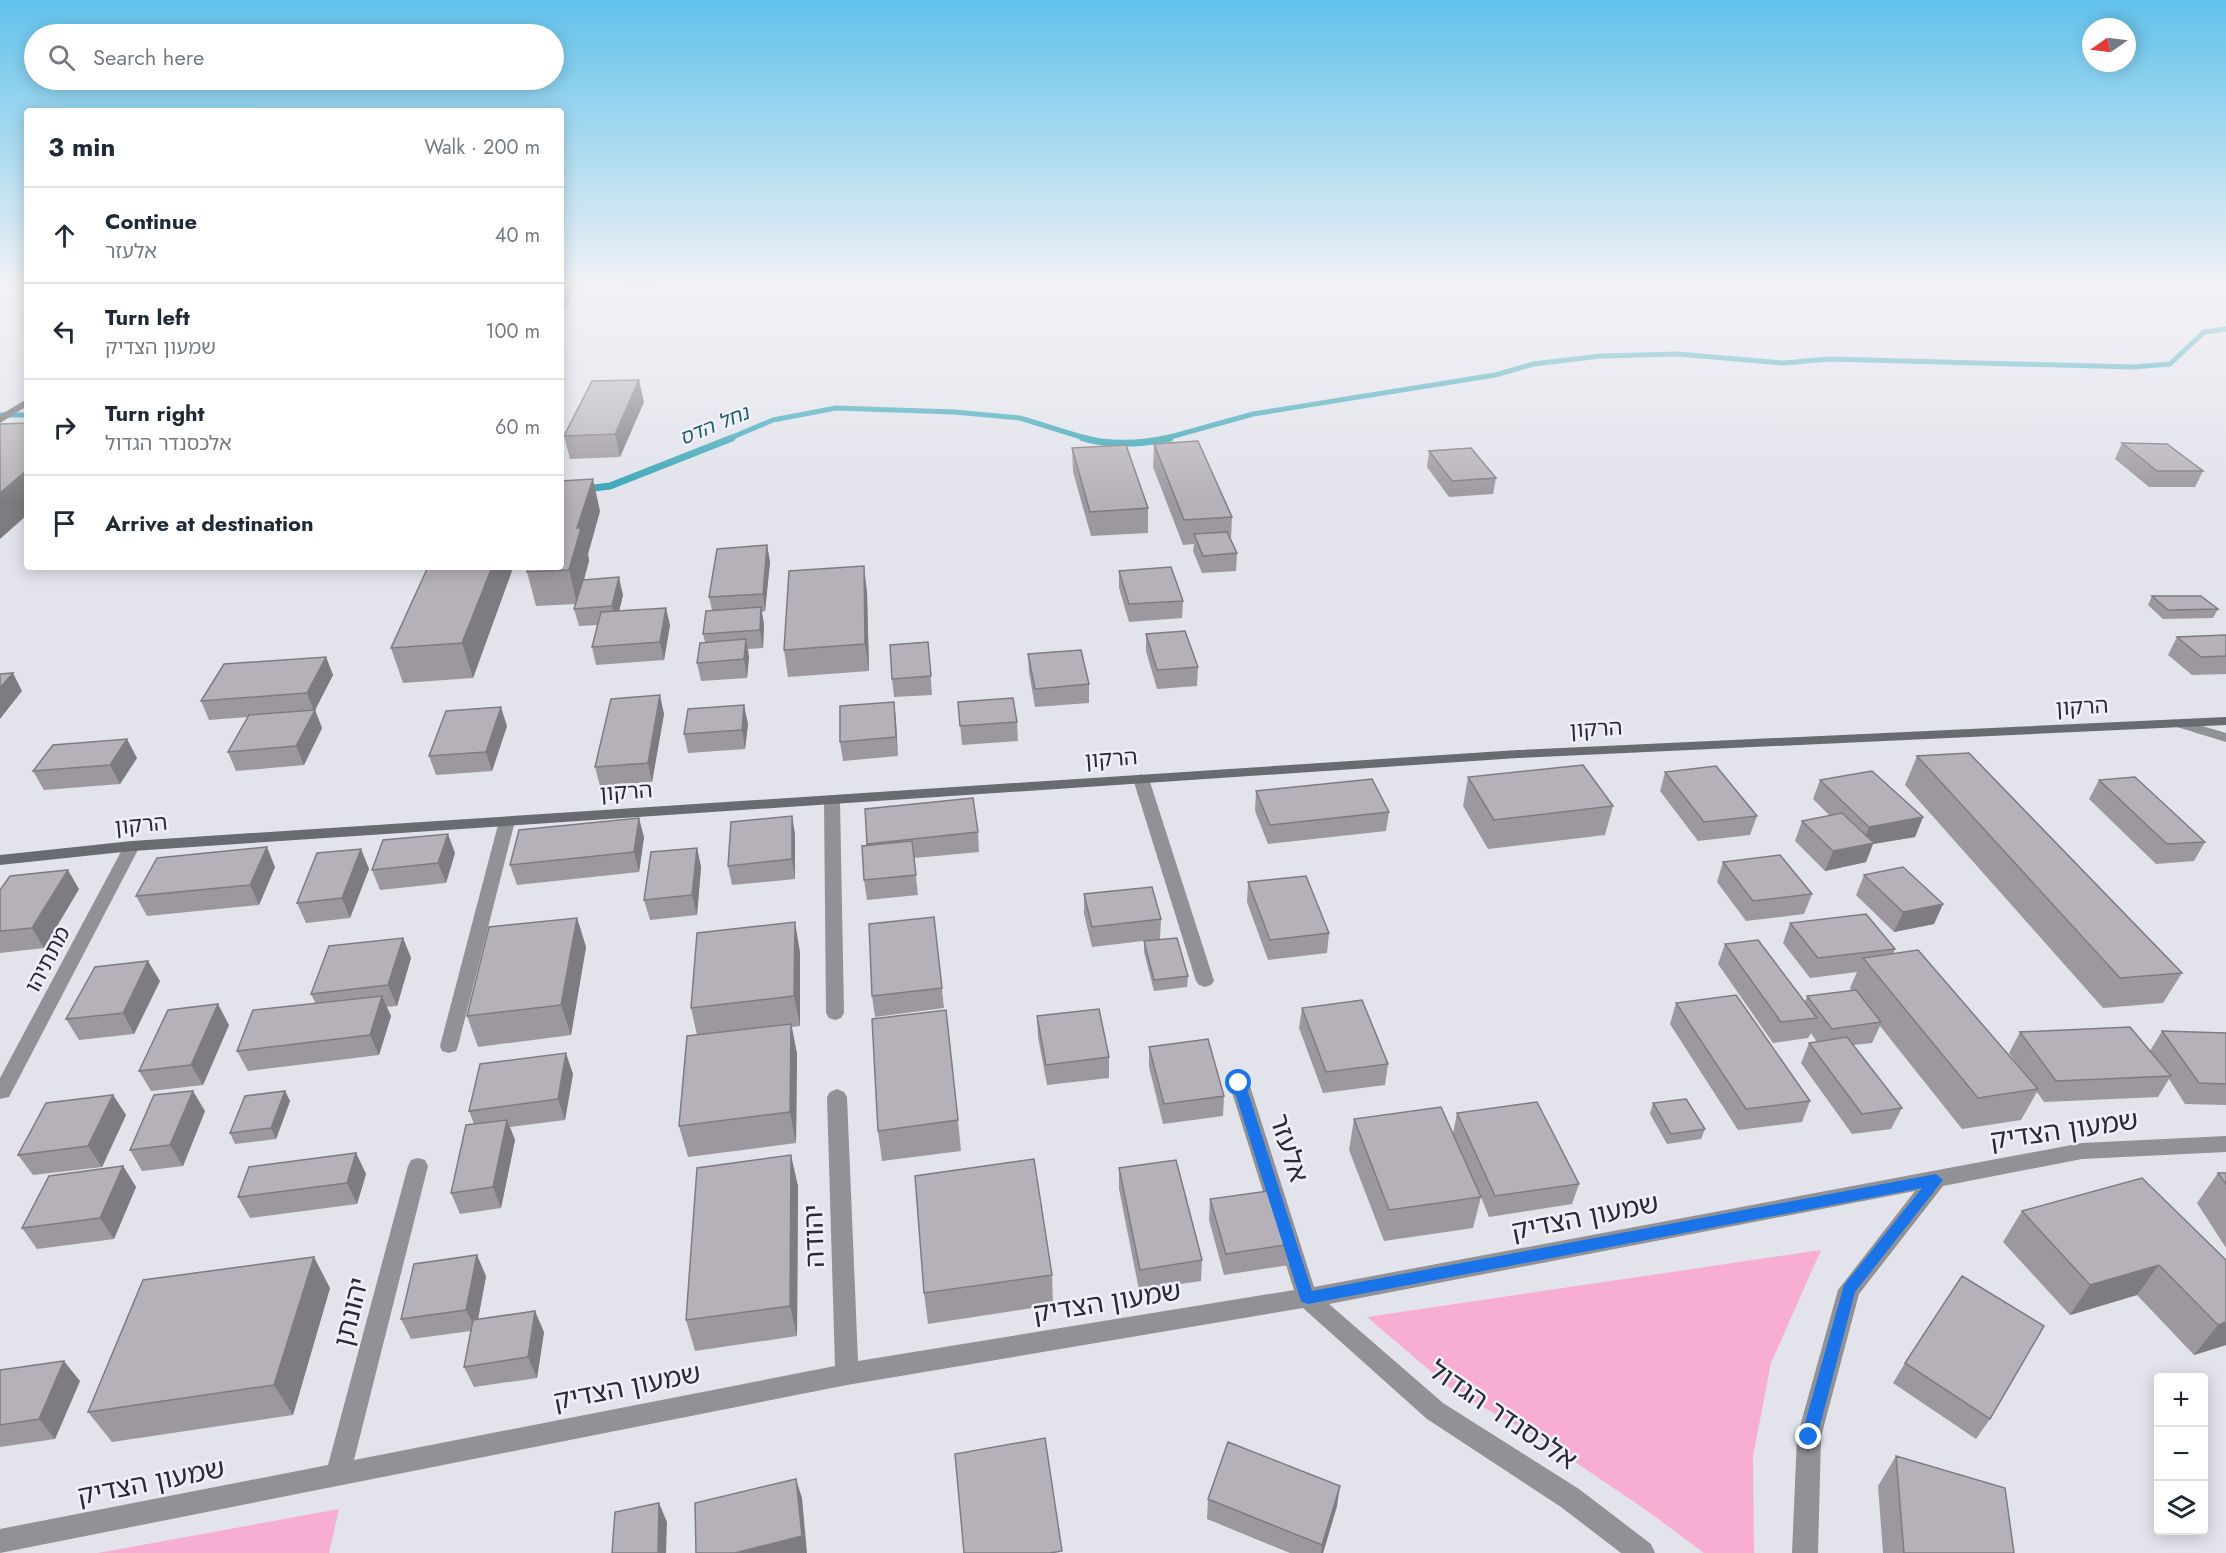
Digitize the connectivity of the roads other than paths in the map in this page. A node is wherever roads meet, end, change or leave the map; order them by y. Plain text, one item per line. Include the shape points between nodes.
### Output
1 (24, 404) edge
2 (0, 420) edge
3 (2226, 722) edge
4 (2182, 724) junction
5 (2226, 738) edge
6 (1141, 779) junction
7 (832, 801) junction
8 (507, 821) junction
9 (132, 846) junction
10 (0, 860) edge
11 (1205, 981) dead end
12 (835, 1013) dead end
13 (449, 1046) dead end
14 (1239, 1083) dead end
15 (2, 1092) dead end
16 (837, 1097) dead end
17 (2226, 1144) edge
18 (418, 1166) dead end
19 (1936, 1180) junction
20 (1308, 1298) junction
21 (847, 1374) junction
22 (338, 1473) junction
23 (0, 1542) edge
24 (1642, 1553) edge
25 (1804, 1553) edge

1 - 2 street
3 - 4 street, הרקון
4 - 5 street
4 - 6 street, הרקון via 1518,754
6 - 7 street, הרקון
6 - 11 street
7 - 8 street, הרקון
7 - 12 street
8 - 9 street, הרקון
8 - 13 street
9 - 10 street, הרקון
9 - 15 street, מתתיהו
14 - 20 street, אלעזר
16 - 21 street, יהודה
17 - 19 street, שמעון הצדיק via 2082,1150
18 - 22 street, יהונתן
19 - 20 street, שמעון הצדיק
19 - 25 street via 1849,1290 1809,1437
20 - 21 street, שמעון הצדיק
20 - 24 street, אלכסנדר הגדול via 1435,1411 1570,1498
21 - 22 street, שמעון הצדיק
22 - 23 street, שמעון הצדיק

